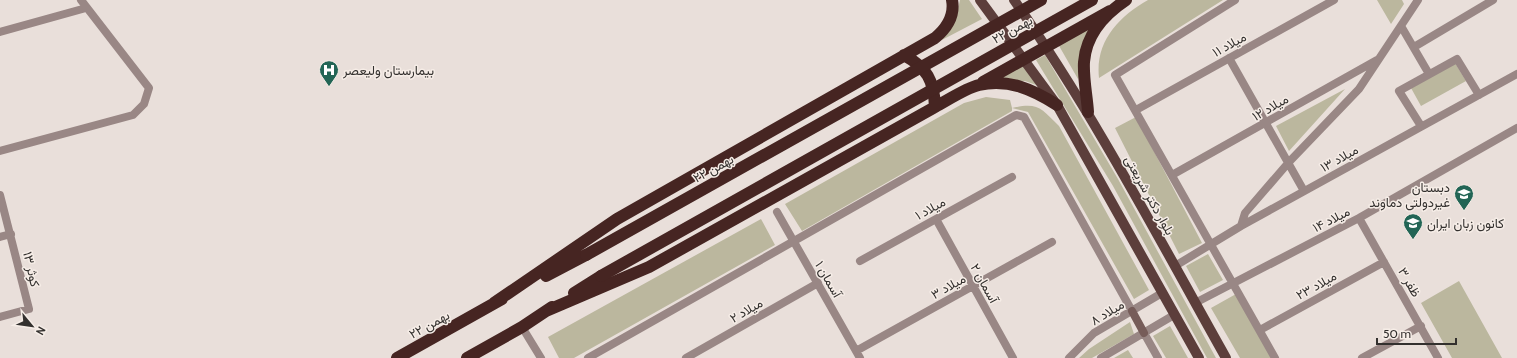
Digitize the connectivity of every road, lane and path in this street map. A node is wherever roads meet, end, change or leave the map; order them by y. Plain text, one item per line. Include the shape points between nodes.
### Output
1 (81, 0) edge
2 (952, 0) edge
3 (980, 0) edge
4 (1014, 0) edge
5 (1041, 0) edge
6 (1092, 0) edge
7 (1126, 0) edge
8 (1235, 0) edge
9 (1334, 0) edge
10 (1418, 0) edge
11 (1493, 0) edge
12 (86, 8) junction
13 (1110, 11) junction
14 (1401, 26) junction
15 (0, 32) edge
16 (1047, 47) junction
17 (1414, 47) junction
18 (904, 55) junction
19 (1229, 58) junction
20 (1379, 58) junction
21 (1024, 61) junction
22 (1429, 74) junction
23 (1517, 74) edge
24 (979, 85) junction
25 (1479, 95) junction
26 (1057, 105) junction
27 (935, 107) junction
28 (1136, 110) junction
29 (1088, 112) junction
30 (1266, 124) junction
31 (1421, 126) junction
32 (1517, 128) edge
33 (0, 151) edge
34 (1289, 162) junction
35 (1172, 175) junction
36 (1012, 177) dead end
37 (1304, 191) junction
38 (0, 195) edge
39 (777, 212) dead end
40 (1359, 218) junction
41 (936, 219) junction
42 (1241, 226) junction
43 (11, 234) junction
44 (0, 237) edge
45 (794, 241) junction
46 (1052, 242) dead end
47 (1211, 243) junction
48 (860, 261) dead end
49 (1384, 262) junction
50 (1175, 266) junction
51 (818, 283) junction
52 (1233, 283) junction
53 (973, 286) junction
54 (1162, 293) junction
55 (494, 303) junction
56 (1195, 303) junction
57 (546, 311) junction
58 (1132, 311) junction
59 (1174, 315) junction
60 (0, 317) edge
61 (1421, 326) junction
62 (522, 327) junction
63 (1260, 330) junction
64 (1144, 333) junction
65 (858, 355) edge
66 (397, 358) edge
67 (467, 358) edge
68 (541, 358) edge
69 (588, 358) edge
70 (686, 358) edge
71 (1012, 358) edge
72 (1069, 358) edge
73 (1101, 358) edge
74 (1158, 358) edge
75 (1199, 358) edge
76 (1226, 358) edge
77 (1276, 358) edge
78 (1362, 358) edge
79 (1438, 358) edge

1 - 12 street
2 - 18 highway via 951,15 946,28 935,38
3 - 21 main road
4 - 16 main road, بلوار دکتر شریعتی
5 - 55 highway, ۲۲ بهمن, bridge via 586,255
6 - 57 highway, ۲۲ بهمن, bridge via 600,276
7 - 13 highway
8 - 28 street via 1116,75
9 - 19 street, میلاد ۱۱
10 - 14 street
11 - 17 street
12 - 15 street
12 - 33 street via 148,88 144,104 133,115
13 - 16 highway
13 - 29 highway via 1098,26 1084,62
14 - 17 street
14 - 20 street, میلاد ۱۲
16 - 21 highway
16 - 29 main road, بلوار دکتر شریعتی
17 - 22 street
18 - 27 highway via 918,63 929,75 935,90
18 - 55 highway via 617,219
19 - 28 street, میلاد ۱۱
19 - 30 street
20 - 30 street, میلاد ۱۲
20 - 34 street, میلاد ۱۲ via 1359,89
21 - 24 highway
21 - 26 main road
22 - 25 street via 1456,59
22 - 31 street via 1399,91
23 - 25 street, میلاد ۱۳
24 - 26 highway via 1003,83 1024,87
24 - 27 highway
25 - 31 street, میلاد ۱۳
26 - 54 main road
27 - 57 highway via 649,267
28 - 35 street
29 - 50 main road, بلوار دکتر شریعتی
30 - 34 street
30 - 35 street, میلاد ۱۲
31 - 37 street, میلاد ۱۳
32 - 40 street, میلاد ۱۴
34 - 37 street
34 - 42 street, میلاد ۱۲ via 1246,213
35 - 47 street
36 - 41 street, میلاد ۱
37 - 42 street, میلاد ۱۳
38 - 43 street, کوثر ۱۳
39 - 45 street, آسمان ۱
40 - 49 street, ظفر ۳
40 - 52 street, میلاد ۱۴
41 - 48 street, میلاد ۱
41 - 53 street, آسمان ۲
42 - 47 street, میلاد ۱۳
43 - 44 street
43 - 60 street, کوثر ۱۳ via 29,309
45 - 51 street, آسمان ۱
45 - 58 street via 1016,115 1024,117
45 - 69 street
46 - 53 street, میلاد ۳
47 - 50 street, میلاد ۱۳
47 - 52 street
49 - 61 street, ظفر ۳
49 - 63 street, میلاد ۲۳
50 - 56 main road, بلوار دکتر شریعتی
51 - 65 street, آسمان ۱
51 - 70 street, میلاد ۲
52 - 56 street, میلاد ۱۴
52 - 63 street
53 - 65 street, میلاد ۳
53 - 71 street, آسمان ۲
54 - 58 street, میلاد ۸
54 - 59 main road
55 - 66 highway, ۲۲ بهمن
56 - 76 main road, بلوار دکتر شریعتی
57 - 62 highway, ۲۲ بهمن
58 - 64 street
58 - 72 street, میلاد ۸ via 1094,333
59 - 64 street
59 - 75 main road
61 - 78 street
61 - 79 street, ظفر ۳
62 - 67 highway, ۲۲ بهمن
62 - 68 street
63 - 77 street
64 - 73 street
64 - 74 street

